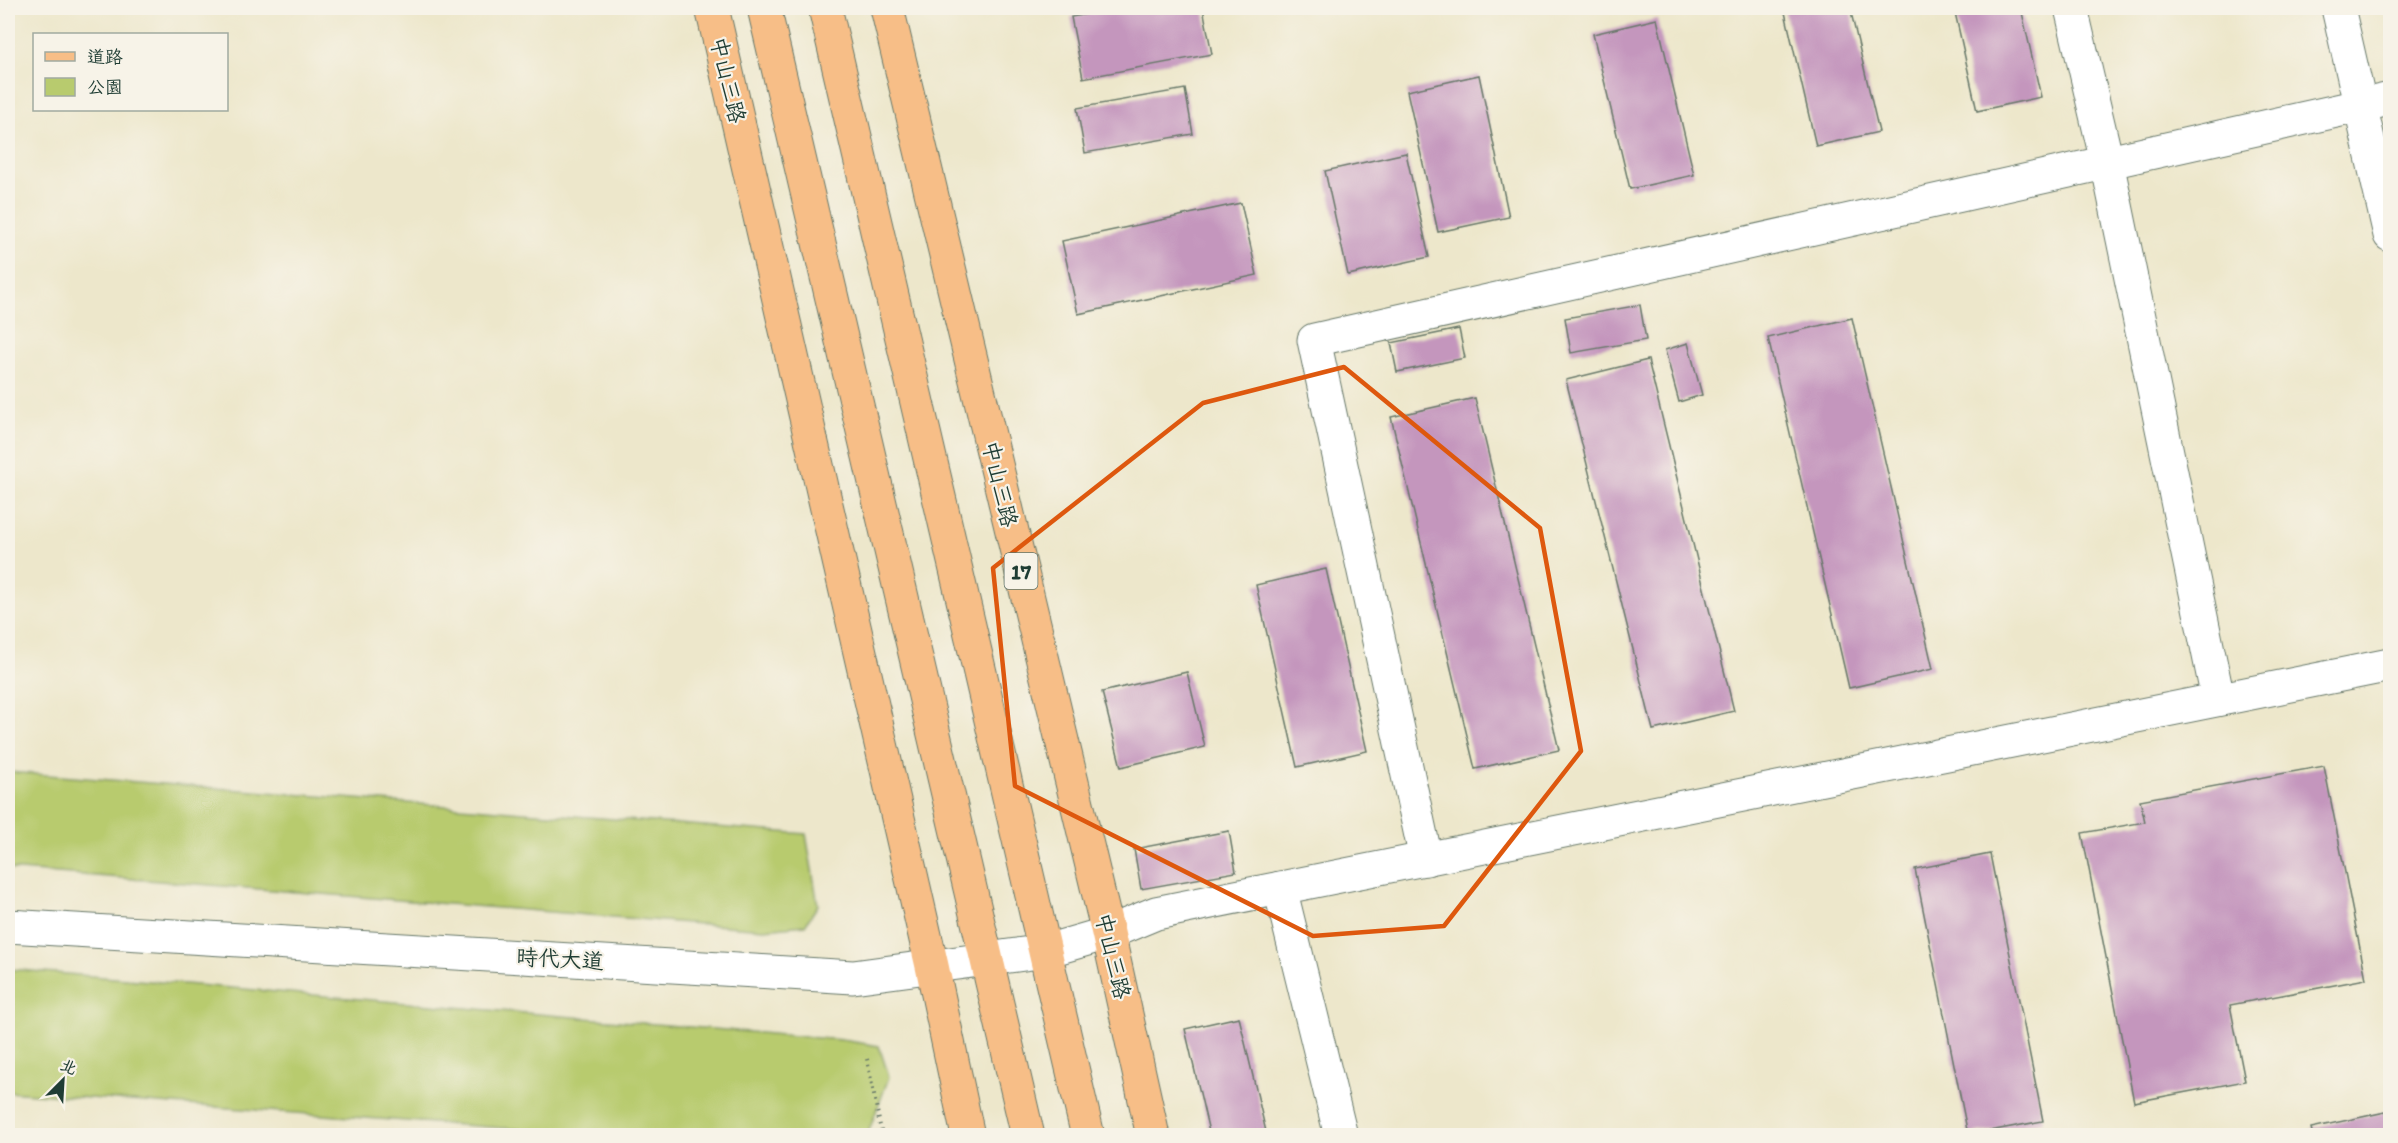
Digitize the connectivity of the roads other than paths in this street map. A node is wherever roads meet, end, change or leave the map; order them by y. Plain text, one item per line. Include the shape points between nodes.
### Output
1 (712, 8) edge
2 (765, 8) edge
3 (825, 8) edge
4 (887, 8) edge
5 (2071, 8) edge
6 (2338, 8) edge
7 (2376, 102) edge
8 (2107, 162) junction
9 (2391, 235) edge
10 (2391, 664) edge
11 (2218, 699) junction
12 (1426, 859) junction
13 (1280, 888) junction
14 (8, 926) edge
15 (1108, 933) junction
16 (1047, 951) junction
17 (988, 960) junction
18 (932, 966) junction
19 (968, 1136) edge
20 (1028, 1136) edge
21 (1088, 1136) edge
22 (1153, 1136) edge
23 (1341, 1136) edge

1 - 18 main road, 中山三路
2 - 17 main road
3 - 16 main road
4 - 15 main road, 中山三路 / 17
5 - 8 street
6 - 7 street
7 - 8 street
7 - 9 street
8 - 11 street
8 - 12 street via 1314,340
10 - 11 street, 時代大道
11 - 12 street, 時代大道
12 - 13 street, 時代大道
13 - 15 street, 時代大道 via 1156,914
13 - 23 street
14 - 18 street, 時代大道 via 853,977
15 - 16 street, 時代大道
15 - 22 main road, 中山三路 / 17
16 - 17 street, 時代大道
16 - 21 main road
17 - 18 street, 時代大道
17 - 20 main road
18 - 19 main road, 中山三路

